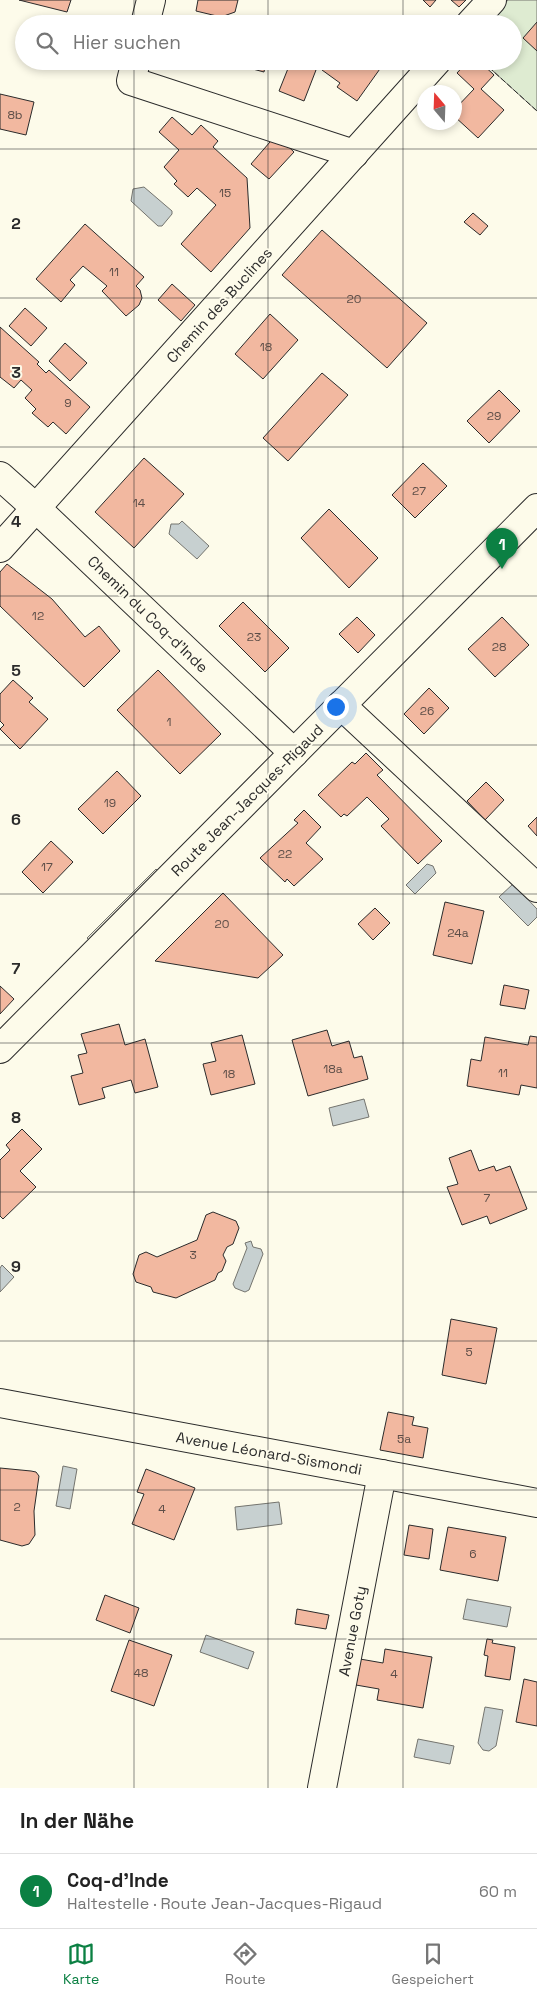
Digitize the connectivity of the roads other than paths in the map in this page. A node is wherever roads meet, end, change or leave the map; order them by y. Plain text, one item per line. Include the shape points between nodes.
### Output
1 (151, 0) edge
2 (492, 0) edge
3 (147, 15) edge
4 (478, 15) edge
5 (134, 70) edge
6 (429, 70) edge
7 (354, 154) junction
8 (0, 476) edge
9 (37, 508) junction
10 (537, 508) edge
11 (3, 544) edge
12 (341, 704) junction
13 (294, 752) junction
14 (537, 888) edge
15 (0, 1049) edge
16 (0, 1403) edge
17 (382, 1474) junction
18 (537, 1503) edge
19 (322, 1788) edge

1 - 3 street
2 - 4 street
5 - 7 street via 131,81
6 - 7 street, Chemin des Buclines
7 - 9 street, Chemin des Buclines
8 - 9 street, Chemin du Coq-d'Inde
9 - 11 street, Chemin des Buclines
9 - 13 street, Chemin du Coq-d'Inde
10 - 12 street, Route Jean-Jacques-Rigaud
12 - 13 street, Route Jean-Jacques-Rigaud
12 - 14 street
13 - 15 street, Route Jean-Jacques-Rigaud
16 - 17 street, Avenue Léonard-Sismondi
17 - 18 street, Avenue Léonard-Sismondi
17 - 19 street, Avenue Goty

